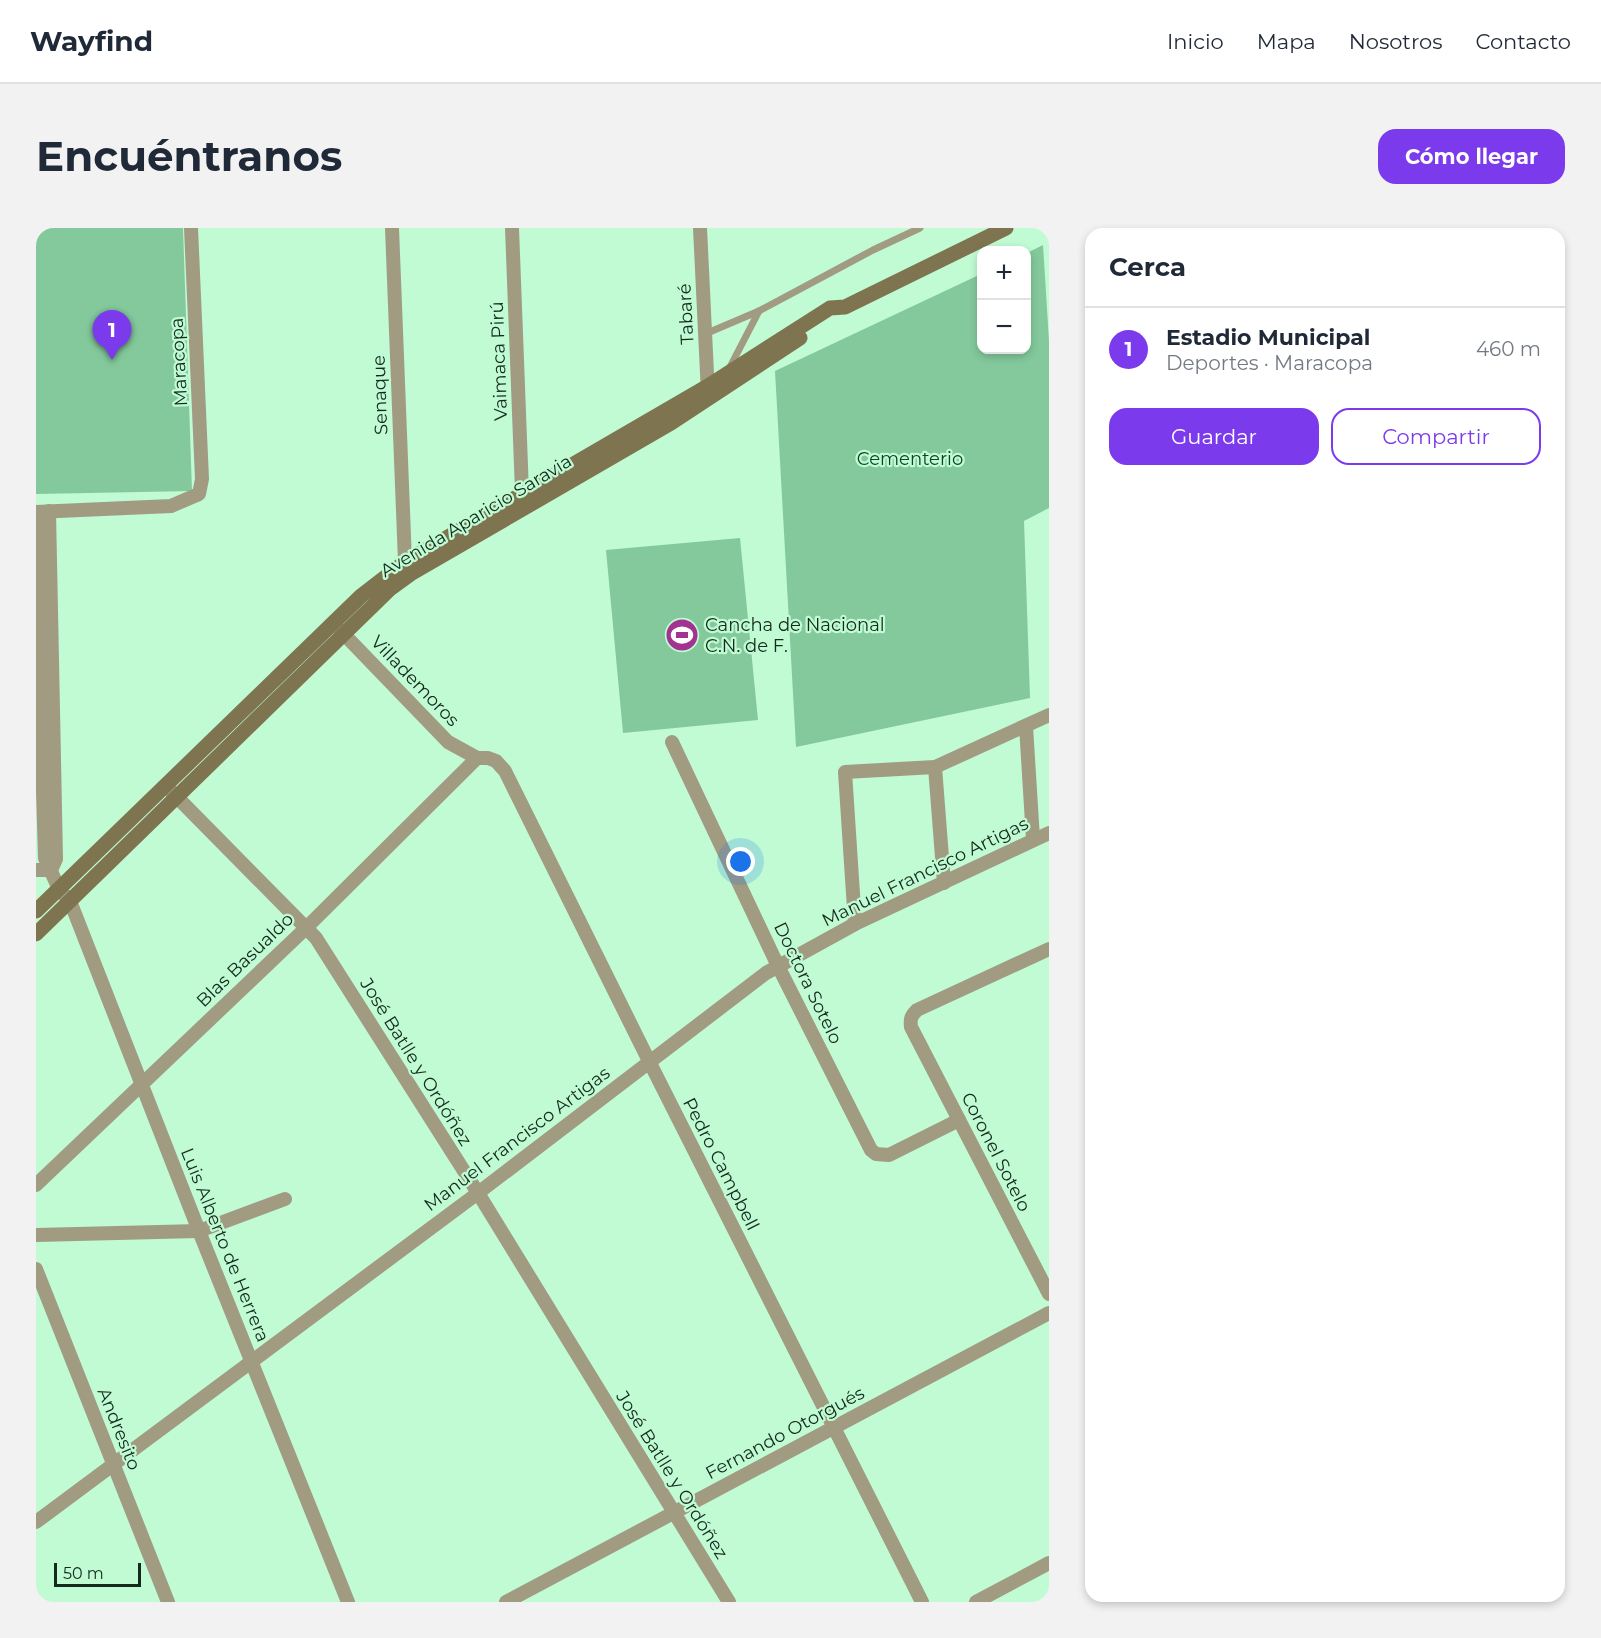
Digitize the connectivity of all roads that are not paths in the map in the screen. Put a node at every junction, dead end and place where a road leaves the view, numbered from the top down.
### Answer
1 (191, 228) edge
2 (392, 228) edge
3 (512, 228) edge
4 (700, 228) edge
5 (920, 228) edge
6 (1006, 228) edge
7 (845, 306) junction
8 (759, 311) junction
9 (705, 334) junction
10 (726, 374) junction
11 (708, 392) junction
12 (522, 492) junction
13 (41, 512) edge
14 (405, 562) junction
15 (386, 584) junction
16 (338, 628) junction
17 (43, 691) edge
18 (1049, 715) edge
19 (1026, 726) junction
20 (672, 742) dead end
21 (477, 758) junction
22 (935, 767) junction
23 (165, 786) junction
24 (177, 797) junction
25 (1049, 833) edge
26 (1033, 839) junction
27 (36, 870) edge
28 (51, 870) junction
29 (944, 883) junction
30 (59, 889) junction
31 (70, 901) junction
32 (36, 911) edge
33 (855, 924) junction
34 (306, 928) junction
35 (36, 934) edge
36 (1049, 949) edge
37 (778, 966) junction
38 (649, 1061) junction
39 (143, 1084) junction
40 (959, 1120) junction
41 (36, 1185) edge
42 (477, 1193) junction
43 (285, 1199) dead end
44 (199, 1231) junction
45 (36, 1235) edge
46 (36, 1269) edge
47 (1049, 1294) edge
48 (1049, 1313) edge
49 (252, 1361) junction
50 (833, 1427) junction
51 (114, 1465) junction
52 (675, 1513) junction
53 (36, 1522) edge
54 (1049, 1563) edge
55 (168, 1602) edge
56 (348, 1602) edge
57 (506, 1602) edge
58 (729, 1602) edge
59 (922, 1602) edge
60 (976, 1602) edge

1 - 13 street, Maracopa
2 - 14 street, Senaque
3 - 12 street, Vaimaca Pirú
4 - 9 street, Tabaré
5 - 8 lane
6 - 7 street, Avenida Aparicio Saravia
7 - 10 street, Avenida Aparicio Saravia
7 - 11 street, Avenida Aparicio Saravia
8 - 9 lane
8 - 10 lane
9 - 11 street, Tabaré
10 - 11 street, Avenida Aparicio Saravia
11 - 12 street, Avenida Aparicio Saravia
11 - 15 street, Avenida Aparicio Saravia
12 - 14 street, Avenida Aparicio Saravia
13 - 17 street
14 - 15 street, Avenida Aparicio Saravia
15 - 16 street, Avenida Aparicio Saravia
16 - 21 street, Villademoros
16 - 23 street, Avenida Aparicio Saravia
16 - 24 street, Avenida Aparicio Saravia
17 - 28 street
18 - 19 street
19 - 22 street
19 - 26 street
20 - 37 street, Doctora Sotelo
21 - 34 street, Blas Basualdo
21 - 38 street, Pedro Campbell
22 - 29 street
22 - 33 street
23 - 24 street, José Batlle y Ordóñez
23 - 30 street, Avenida Aparicio Saravia
24 - 31 street, Avenida Aparicio Saravia
24 - 34 street, José Batlle y Ordóñez
25 - 26 street, Manuel Francisco Artigas
26 - 29 street, Manuel Francisco Artigas
27 - 28 street
28 - 30 street
29 - 33 street, Manuel Francisco Artigas
30 - 31 street
30 - 32 street, Avenida Aparicio Saravia
31 - 35 street, Avenida Aparicio Saravia
31 - 39 street, Luis Alberto de Herrera
33 - 37 street, Manuel Francisco Artigas
34 - 39 street, Blas Basualdo
34 - 42 street, José Batlle y Ordóñez
36 - 40 street, Coronel Sotelo
37 - 38 street, Manuel Francisco Artigas
37 - 40 street, Doctora Sotelo
38 - 42 street, Manuel Francisco Artigas
38 - 50 street, Pedro Campbell
39 - 41 street, Blas Basualdo
39 - 44 street, Luis Alberto de Herrera
40 - 47 street, Coronel Sotelo
42 - 49 street, Manuel Francisco Artigas
42 - 52 street, José Batlle y Ordóñez
43 - 44 street
44 - 45 street
44 - 49 street, Luis Alberto de Herrera
46 - 51 street, Andresito
48 - 50 street, Fernando Otorgués
49 - 51 street, Manuel Francisco Artigas
49 - 56 street, Luis Alberto de Herrera
50 - 52 street, Fernando Otorgués
50 - 59 street, Pedro Campbell
51 - 53 street, Manuel Francisco Artigas
51 - 55 street, Andresito
52 - 57 street, Fernando Otorgués
52 - 58 street, José Batlle y Ordóñez
54 - 60 street

